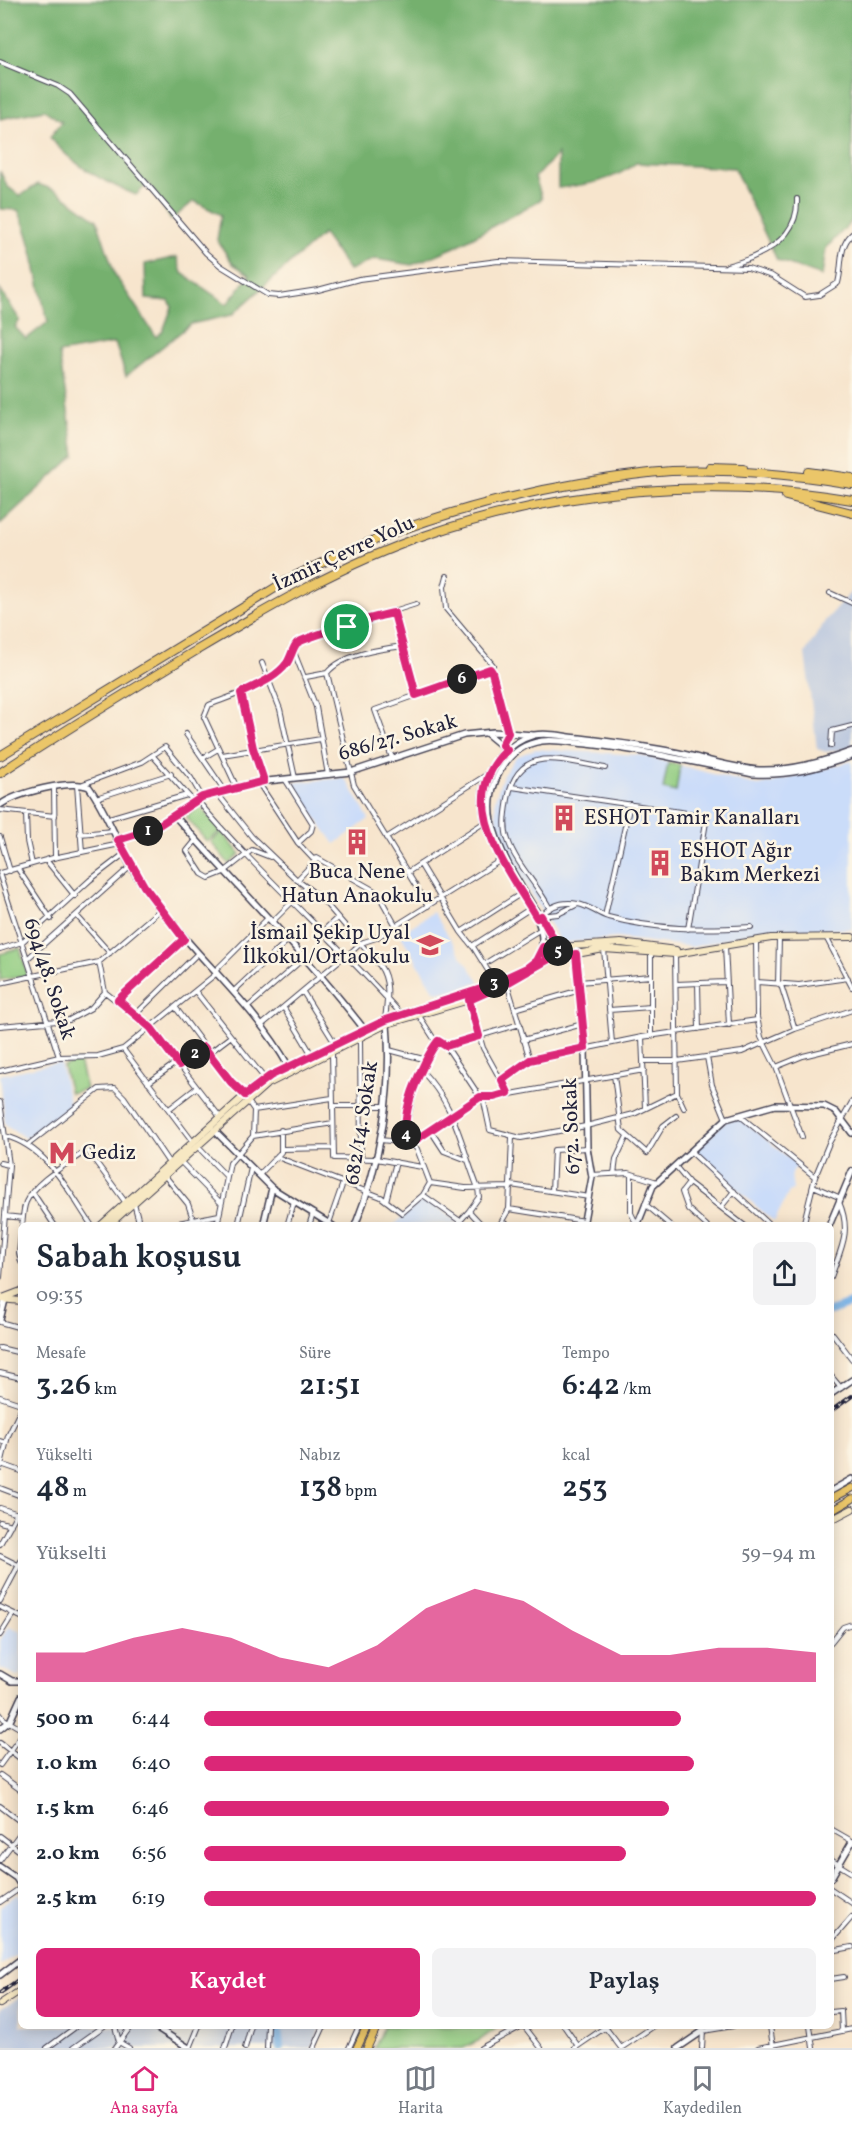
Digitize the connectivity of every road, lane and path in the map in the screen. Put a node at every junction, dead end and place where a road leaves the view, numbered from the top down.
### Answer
1 (0, 62) edge
2 (797, 199) dead end
3 (852, 234) edge
4 (722, 268) junction
5 (670, 471) junction
6 (852, 478) edge
7 (852, 484) edge
8 (761, 491) junction
9 (852, 500) edge
10 (852, 513) edge
11 (447, 576) dead end
12 (830, 594) dead end
13 (852, 603) edge
14 (416, 604) dead end
15 (394, 613) junction
16 (404, 646) junction
17 (293, 652) junction
18 (262, 663) dead end
19 (490, 669) junction
20 (327, 673) junction
21 (306, 677) junction
22 (268, 680) junction
23 (241, 693) junction
24 (416, 695) junction
25 (852, 726) edge
26 (485, 732) junction
27 (511, 733) junction
28 (186, 734) dead end
29 (534, 735) junction
30 (321, 739) junction
31 (523, 743) junction
32 (289, 744) junction
33 (502, 745) junction
34 (831, 746) dead end
35 (253, 748) junction
36 (218, 749) junction
37 (507, 750) junction
38 (852, 751) edge
39 (222, 754) junction
40 (0, 756) edge
41 (153, 756) junction
42 (512, 756) junction
43 (852, 756) edge
44 (203, 758) junction
45 (392, 760) junction
46 (605, 768) dead end
47 (351, 772) junction
48 (0, 773) edge
49 (171, 774) junction
50 (489, 774) junction
51 (328, 775) junction
52 (295, 778) junction
53 (285, 779) junction
54 (261, 781) junction
55 (77, 785) junction
56 (54, 787) junction
57 (512, 787) junction
58 (237, 788) junction
59 (225, 791) junction
60 (217, 793) junction
61 (187, 795) junction
62 (96, 798) junction
63 (198, 800) junction
64 (630, 804) junction
65 (0, 805) edge
66 (0, 810) edge
67 (26, 814) junction
68 (55, 816) junction
69 (176, 816) junction
70 (109, 819) junction
71 (485, 822) junction
72 (113, 831) junction
73 (80, 834) junction
74 (0, 837) edge
75 (386, 838) junction
76 (196, 840) junction
77 (119, 842) junction
78 (298, 843) junction
79 (82, 852) junction
80 (124, 854) junction
81 (244, 856) junction
82 (55, 857) junction
83 (273, 858) junction
84 (317, 858) junction
85 (46, 860) junction
86 (501, 860) junction
87 (32, 864) junction
88 (420, 864) junction
89 (131, 866) junction
90 (18, 869) junction
91 (10, 871) junction
92 (224, 872) junction
93 (407, 872) junction
94 (0, 875) edge
95 (297, 880) junction
96 (307, 887) junction
97 (522, 893) junction
98 (75, 896) junction
99 (441, 897) junction
100 (293, 901) junction
101 (578, 904) junction
102 (428, 906) junction
103 (549, 907) junction
104 (531, 908) junction
105 (161, 909) junction
106 (77, 916) junction
107 (605, 916) junction
108 (539, 917) junction
109 (337, 918) junction
110 (51, 919) junction
111 (270, 920) junction
112 (396, 926) junction
113 (751, 927) dead end
114 (542, 928) junction
115 (688, 929) junction
116 (323, 931) junction
117 (461, 932) junction
118 (826, 937) junction
119 (852, 937) edge
120 (779, 938) junction
121 (184, 939) junction
122 (288, 940) junction
123 (756, 941) junction
124 (22, 942) junction
125 (361, 943) junction
126 (556, 944) junction
127 (472, 945) junction
128 (725, 946) junction
129 (543, 947) junction
130 (0, 949) edge
131 (603, 949) junction
132 (651, 952) junction
133 (110, 953) junction
134 (695, 953) junction
135 (197, 954) junction
136 (347, 954) junction
137 (576, 954) junction
138 (675, 954) junction
139 (305, 957) junction
140 (552, 958) junction
141 (27, 959) junction
142 (99, 962) junction
143 (484, 963) junction
144 (216, 972) junction
145 (322, 976) junction
146 (651, 976) junction
147 (33, 978) junction
148 (848, 978) junction
149 (606, 980) junction
150 (579, 982) junction
151 (726, 982) junction
152 (757, 982) junction
153 (0, 983) edge
154 (495, 983) junction
155 (507, 983) junction
156 (698, 983) junction
157 (676, 984) junction
158 (780, 984) junction
159 (852, 987) edge
160 (580, 990) junction
161 (234, 991) junction
162 (105, 992) junction
163 (196, 992) junction
164 (303, 992) junction
165 (118, 1000) junction
166 (387, 1000) junction
167 (469, 1000) junction
168 (248, 1006) junction
169 (651, 1006) junction
170 (176, 1008) junction
171 (284, 1008) junction
172 (515, 1009) junction
173 (609, 1010) junction
174 (852, 1010) edge
175 (417, 1013) junction
176 (401, 1014) junction
177 (134, 1016) junction
178 (46, 1020) junction
179 (757, 1020) junction
180 (386, 1022) junction
181 (584, 1023) junction
182 (262, 1024) junction
183 (520, 1024) junction
184 (729, 1024) junction
185 (0, 1026) edge
186 (151, 1028) junction
187 (364, 1029) junction
188 (699, 1029) junction
189 (795, 1029) junction
190 (678, 1033) junction
191 (230, 1036) junction
192 (479, 1036) junction
193 (651, 1036) junction
194 (642, 1037) junction
195 (360, 1038) junction
196 (523, 1040) junction
197 (438, 1041) junction
198 (612, 1043) junction
199 (763, 1044) junction
200 (852, 1044) edge
201 (336, 1045) junction
202 (446, 1046) junction
203 (204, 1047) junction
204 (585, 1048) junction
205 (123, 1049) junction
206 (389, 1050) junction
207 (209, 1053) junction
208 (332, 1053) junction
209 (312, 1056) junction
210 (59, 1057) junction
211 (707, 1057) junction
212 (427, 1060) junction
213 (530, 1060) junction
214 (643, 1061) junction
215 (677, 1061) junction
216 (178, 1063) junction
217 (289, 1067) junction
218 (776, 1067) junction
219 (644, 1070) junction
220 (0, 1071) edge
221 (422, 1071) junction
222 (614, 1075) junction
223 (265, 1080) junction
224 (502, 1080) junction
225 (586, 1080) junction
226 (148, 1083) junction
227 (196, 1088) junction
228 (508, 1093) junction
229 (677, 1093) junction
230 (482, 1097) junction
231 (246, 1098) junction
232 (333, 1098) junction
233 (0, 1102) edge
234 (852, 1102) edge
235 (333, 1106) junction
236 (360, 1106) junction
237 (383, 1106) junction
238 (790, 1106) junction
239 (169, 1108) junction
240 (645, 1108) junction
241 (684, 1108) dead end
242 (254, 1110) junction
243 (453, 1115) junction
244 (739, 1115) junction
245 (676, 1116) dead end
246 (220, 1117) junction
247 (618, 1119) junction
248 (726, 1119) junction
249 (843, 1121) junction
250 (333, 1123) junction
251 (586, 1126) junction
252 (214, 1130) junction
253 (281, 1130) junction
254 (431, 1131) junction
255 (852, 1133) edge
256 (5, 1136) junction
257 (253, 1136) junction
258 (627, 1136) junction
259 (512, 1137) junction
260 (802, 1137) dead end
261 (378, 1140) junction
262 (411, 1143) junction
263 (28, 1144) junction
264 (195, 1144) junction
265 (333, 1148) junction
266 (587, 1148) junction
267 (282, 1149) junction
268 (689, 1150) junction
269 (237, 1153) junction
270 (277, 1157) junction
271 (361, 1158) junction
272 (376, 1159) junction
273 (467, 1160) junction
274 (180, 1161) junction
275 (396, 1162) junction
276 (0, 1163) edge
277 (169, 1164) junction
278 (9, 1165) junction
279 (674, 1165) junction
280 (422, 1167) junction
281 (250, 1168) junction
282 (852, 1171) edge
283 (56, 1173) junction
284 (631, 1173) junction
285 (614, 1174) junction
286 (165, 1175) junction
287 (591, 1175) junction
288 (258, 1176) junction
289 (227, 1177) junction
290 (815, 1177) junction
291 (657, 1182) junction
292 (343, 1183) junction
293 (430, 1183) junction
294 (689, 1183) junction
295 (511, 1186) junction
296 (813, 1186) junction
297 (272, 1188) junction
298 (478, 1188) junction
299 (552, 1191) junction
300 (734, 1191) junction
301 (368, 1192) junction
302 (33, 1193) junction
303 (423, 1195) junction
304 (588, 1197) junction
305 (840, 1200) junction
306 (386, 1201) junction
307 (134, 1202) junction
308 (221, 1202) junction
309 (294, 1202) junction
310 (126, 1203) junction
311 (645, 1204) junction
312 (722, 1206) junction
313 (509, 1209) junction
314 (469, 1211) junction
315 (313, 1213) junction
316 (219, 1215) junction
317 (3, 1218) edge
318 (23, 1218) junction
319 (193, 1219) junction
320 (22, 1222) edge
321 (52, 1222) edge
322 (89, 1222) edge
323 (105, 1222) edge
324 (118, 1222) edge
325 (139, 1222) edge
326 (181, 1222) edge
327 (218, 1222) edge
328 (239, 1222) edge
329 (264, 1222) edge
330 (288, 1222) edge
331 (310, 1222) edge
332 (328, 1222) edge
333 (332, 1222) edge
334 (357, 1222) edge
335 (479, 1222) edge
336 (501, 1222) edge
337 (574, 1222) edge
338 (584, 1222) edge
339 (636, 1222) edge
340 (638, 1222) edge
341 (662, 1222) edge
342 (703, 1222) edge
343 (740, 1222) edge
344 (767, 1222) edge
345 (804, 1222) edge
346 (831, 1222) edge
347 (847, 1231) junction
348 (852, 1236) edge
349 (834, 1268) edge
350 (0, 1276) edge
351 (18, 1294) edge
352 (2, 1299) edge
353 (18, 1301) edge
354 (0, 1321) edge
355 (18, 1327) edge
356 (834, 1335) edge
357 (0, 1348) edge
358 (18, 1352) edge
359 (852, 1359) edge
360 (0, 1372) edge
361 (18, 1377) edge
362 (834, 1380) edge
363 (852, 1380) edge
364 (841, 1388) junction
365 (834, 1392) edge
366 (0, 1397) edge
367 (18, 1403) edge
368 (18, 1415) edge
369 (0, 1442) edge
370 (6, 1443) junction
371 (0, 1466) edge
372 (18, 1469) edge
373 (852, 1479) edge
374 (0, 1488) edge
375 (852, 1488) edge
376 (834, 1489) edge
377 (18, 1495) edge
378 (834, 1497) edge
379 (852, 1499) edge
380 (0, 1508) edge
381 (852, 1509) edge
382 (18, 1514) edge
383 (834, 1514) edge
384 (18, 1515) edge
385 (834, 1515) edge
386 (0, 1522) edge
387 (10, 1525) junction
388 (0, 1544) edge
389 (0, 1556) edge
390 (18, 1563) edge
391 (18, 1568) edge
392 (0, 1601) edge
393 (0, 1607) edge
394 (12, 1614) junction
395 (18, 1616) edge
396 (852, 1624) edge
397 (0, 1635) edge
398 (834, 1638) edge
399 (0, 1674) edge
400 (18, 1680) edge
401 (18, 1704) edge
402 (0, 1714) edge
403 (10, 1721) junction
404 (18, 1727) edge
405 (0, 1729) edge
406 (18, 1740) edge
407 (0, 1743) edge
408 (10, 1751) junction
409 (18, 1757) edge
410 (0, 1765) edge
411 (0, 1775) edge
412 (18, 1788) edge
413 (0, 1806) edge
414 (18, 1820) edge
415 (834, 1831) edge
416 (0, 1836) edge
417 (18, 1836) edge
418 (852, 1841) edge
419 (12, 1845) junction
420 (18, 1850) edge
421 (0, 1860) edge
422 (834, 1862) edge
423 (839, 1865) junction
424 (1, 1870) edge
425 (834, 1873) edge
426 (852, 1873) edge
427 (18, 1882) edge
428 (18, 1888) edge
429 (834, 1891) edge
430 (0, 1902) edge
431 (852, 1902) edge
432 (852, 1917) edge
433 (834, 1938) edge
434 (852, 1947) edge
435 (834, 1950) edge
436 (18, 1961) edge
437 (0, 1975) edge
438 (844, 1977) dead end
439 (834, 1979) edge
440 (18, 1992) edge
441 (0, 2004) edge
442 (834, 2012) edge
443 (73, 2029) edge
444 (100, 2029) edge
445 (116, 2029) edge
446 (129, 2029) edge
447 (163, 2029) edge
448 (198, 2029) edge
449 (231, 2029) edge
450 (250, 2029) edge
451 (268, 2029) edge
452 (323, 2029) edge
453 (358, 2029) edge
454 (366, 2029) edge
455 (376, 2029) edge
456 (517, 2029) edge
457 (525, 2029) edge
458 (566, 2029) edge
459 (603, 2029) edge
460 (607, 2029) edge
461 (650, 2029) edge
462 (703, 2029) edge
463 (770, 2029) edge
464 (810, 2029) edge
465 (852, 2029) edge
466 (842, 2031) junction
467 (812, 2039) junction
468 (119, 2042) junction
469 (577, 2047) edge
470 (773, 2047) edge
471 (47, 2048) edge
472 (73, 2048) edge
473 (115, 2048) edge
474 (129, 2048) edge
475 (189, 2048) edge
476 (225, 2048) edge
477 (245, 2048) edge
478 (267, 2048) edge
479 (314, 2048) edge
480 (349, 2048) edge
481 (357, 2048) edge
482 (367, 2048) edge
483 (481, 2048) edge
484 (541, 2048) edge
485 (621, 2048) edge
486 (678, 2048) edge
487 (702, 2048) edge
488 (758, 2048) edge
489 (813, 2048) edge

1 - 4 street
2 - 4 street
3 - 4 street
5 - 6 highway
5 - 7 highway, İzmir Çevre Yolu
5 - 40 highway, İzmir Çevre Yolu
8 - 9 highway, İzmir Çevre Yolu
8 - 10 highway
8 - 48 highway, İzmir Çevre Yolu
11 - 19 street
12 - 13 street
14 - 15 street
15 - 16 street
15 - 17 street
16 - 20 street
16 - 24 street
17 - 21 street
17 - 22 street
18 - 22 street
19 - 24 street
19 - 27 street
20 - 21 street
20 - 47 street
21 - 30 street
22 - 23 street
22 - 32 street
23 - 35 street
23 - 36 street
24 - 45 street
25 - 34 street
26 - 27 street, 686/27. Sokak
26 - 33 street
26 - 45 street, 686/27. Sokak
27 - 29 street, 686/27. Sokak
27 - 31 street
27 - 33 street
28 - 44 street
29 - 31 street
29 - 38 street, 686/27. Sokak
30 - 32 street
30 - 51 street
31 - 37 street
31 - 42 street
31 - 43 street
32 - 35 street
32 - 52 street
33 - 37 street
35 - 39 street
35 - 54 street
36 - 39 street
36 - 44 street
37 - 42 street
37 - 50 street
39 - 58 street
41 - 49 street
41 - 55 street
41 - 63 street
42 - 108 street
44 - 59 street
45 - 47 street, 686/27. Sokak
46 - 57 street
47 - 51 street, 686/27. Sokak
47 - 75 street
49 - 61 street
49 - 62 street
50 - 71 street
50 - 75 street
51 - 52 street, 686/27. Sokak
52 - 53 street, 686/27. Sokak
53 - 54 street, 686/27. Sokak
53 - 78 street
54 - 58 street, 686/27. Sokak
54 - 78 street
55 - 56 street
55 - 62 street
55 - 73 street
56 - 65 street
56 - 68 street
57 - 64 street
57 - 103 street
58 - 59 street, 686/27. Sokak
59 - 60 street, 686/27. Sokak
60 - 63 street, 686/27. Sokak
60 - 83 street
61 - 63 street
61 - 70 street
62 - 70 street
63 - 69 street, 686/27. Sokak
63 - 81 street
64 - 107 street
64 - 115 street
66 - 67 street
67 - 68 street
67 - 87 street
68 - 82 street
69 - 76 street
69 - 77 street, 686/27. Sokak
70 - 72 street
71 - 86 street
71 - 88 street
72 - 73 street
72 - 77 street
73 - 79 street
74 - 91 street
75 - 93 street
76 - 92 street
76 - 92 street
77 - 79 street
77 - 80 street
78 - 84 street
79 - 82 street
80 - 89 street
80 - 98 street
81 - 83 street
81 - 92 street
81 - 100 street
82 - 85 street
83 - 95 street
84 - 95 street
84 - 112 street
85 - 87 street
85 - 98 street
86 - 97 street
86 - 99 street
87 - 90 street
88 - 93 street
88 - 99 street
89 - 105 street
89 - 106 street
90 - 91 street
90 - 110 street
91 - 94 street
92 - 111 street
93 - 102 street
94 - 124 street, 694/48. Sokak
95 - 96 street
96 - 100 street
96 - 109 street
97 - 104 street
97 - 117 street
98 - 110 street
99 - 102 street
99 - 117 street
100 - 111 street
100 - 116 street
101 - 103 street
101 - 107 street
101 - 108 street
102 - 112 street
103 - 108 street
104 - 108 street
104 - 127 street
105 - 121 street
105 - 133 street
106 - 133 street
106 - 141 street
107 - 115 street
108 - 114 street
108 - 126 street
109 - 116 street
109 - 125 street
110 - 124 street
111 - 122 street
111 - 144 street
112 - 125 street
113 - 115 street
114 - 129 street
114 - 143 street
116 - 136 street
117 - 127 street
118 - 119 main road
118 - 120 main road
118 - 148 street
120 - 123 main road
120 - 158 street
121 - 135 street
121 - 165 street
122 - 139 street
122 - 161 street
123 - 128 main road
123 - 152 street
124 - 130 street
124 - 141 street, 694/48. Sokak
125 - 136 street
125 - 166 street
126 - 129 main road
126 - 134 main road
126 - 140 main road
127 - 143 street
128 - 134 main road
128 - 151 street
129 - 140 main road
129 - 154 main road
131 - 132 main road
131 - 137 main road
131 - 149 street
132 - 138 main road
132 - 146 street
133 - 142 street
134 - 138 main road
135 - 144 street
135 - 177 street
136 - 145 street
136 - 166 street
137 - 140 main road
137 - 150 street, 672. Sokak
138 - 157 street
139 - 145 street
139 - 168 street
140 - 155 main road
141 - 147 street, 694/48. Sokak
142 - 147 street
142 - 162 street
143 - 154 street
144 - 161 street
144 - 163 street
145 - 164 street
145 - 187 street
146 - 149 street
146 - 169 street
147 - 153 street
147 - 178 street, 694/48. Sokak
148 - 158 street
148 - 159 street
149 - 150 street
149 - 173 street
150 - 160 street, 672. Sokak
151 - 156 street
151 - 184 street
152 - 158 street
152 - 179 street
154 - 176 main road
155 - 167 main road
155 - 172 street
156 - 157 street
156 - 188 street
157 - 190 street
158 - 189 street
160 - 172 street
160 - 181 street, 672. Sokak
161 - 168 street
162 - 165 street
162 - 178 street
163 - 170 street
163 - 191 street
164 - 171 street
164 - 201 street
165 - 177 street
166 - 176 street
166 - 180 street
167 - 175 main road
167 - 192 street
168 - 182 street
169 - 173 street
169 - 193 street
170 - 186 street
170 - 203 street
171 - 182 street
171 - 209 street
172 - 183 street
173 - 198 street
174 - 189 street
175 - 180 main road
175 - 197 street
176 - 180 main road
177 - 186 street
178 - 185 street
178 - 210 street, 694/48. Sokak
179 - 184 street
179 - 199 street
180 - 187 main road
180 - 195 main road
180 - 206 street, 682/14. Sokak
181 - 196 street
181 - 204 street, 672. Sokak
182 - 217 street
183 - 192 street
183 - 196 street
184 - 188 street
186 - 205 street
186 - 216 street
187 - 201 main road
188 - 190 street
189 - 199 street
190 - 193 street
190 - 215 street
191 - 207 street
191 - 223 street
192 - 202 street
192 - 224 street
193 - 194 street
194 - 198 street
194 - 214 street
195 - 208 main road
195 - 236 street
196 - 213 street
197 - 202 street
197 - 212 street
198 - 204 street
199 - 211 street
199 - 218 street
200 - 218 street
201 - 209 main road
202 - 230 street
203 - 207 street
203 - 216 street
204 - 213 street
204 - 225 street, 672. Sokak
205 - 210 street
205 - 226 street
206 - 212 street
206 - 237 street, 682/14. Sokak
207 - 231 street
208 - 231 main road
208 - 232 street
209 - 217 main road
210 - 220 street
211 - 215 street
211 - 248 street
212 - 221 street
213 - 224 street
214 - 215 street
214 - 219 street
215 - 229 street
216 - 226 street
216 - 227 street
217 - 223 main road
218 - 238 street
219 - 222 street
219 - 240 street
221 - 243 street
221 - 262 street
222 - 225 street
222 - 247 street
223 - 231 main road
224 - 228 street
225 - 228 street
225 - 251 street, 672. Sokak
226 - 239 street
227 - 239 street
227 - 246 street
228 - 230 street
229 - 240 street
229 - 241 street
230 - 243 street
230 - 259 street
231 - 242 street
231 - 246 main road
231 - 252 main road
232 - 235 street
232 - 242 street
233 - 256 street
234 - 249 street
235 - 236 street
235 - 250 street
236 - 237 street
236 - 271 street
237 - 261 street, 682/14. Sokak
238 - 244 street
238 - 249 street
238 - 260 street
239 - 264 street
240 - 247 street
242 - 257 street
243 - 254 street
243 - 273 street
244 - 248 street
244 - 290 street
245 - 258 street
246 - 264 main road
247 - 251 street
247 - 258 street
248 - 268 street
249 - 255 street
249 - 290 street
250 - 253 street
250 - 265 street
251 - 259 street
251 - 266 street, 672. Sokak
252 - 264 main road
252 - 269 street
253 - 257 street
253 - 267 street
254 - 262 street
254 - 273 street
256 - 263 street
256 - 278 street
257 - 269 street
258 - 285 street
259 - 295 street
261 - 262 street
261 - 272 street, 682/14. Sokak
262 - 280 street
263 - 277 street
263 - 283 street
264 - 274 main road
264 - 277 main road
264 - 289 street
265 - 267 street
265 - 271 street
266 - 287 street, 672. Sokak
266 - 299 street
267 - 270 street
268 - 279 street
268 - 300 street
269 - 281 street
269 - 289 street
270 - 288 street
270 - 292 street
271 - 272 street
272 - 275 street
272 - 301 street, 682/14. Sokak
273 - 298 street
274 - 286 main road
274 - 308 street
275 - 280 street
275 - 306 street
276 - 278 street
277 - 310 main road
278 - 317 street
279 - 291 street
279 - 294 street
280 - 293 street
281 - 288 street
281 - 328 street
282 - 305 street
283 - 302 street
283 - 310 street
283 - 322 street
284 - 285 street
284 - 291 street
284 - 339 street
285 - 287 street
286 - 307 main road
286 - 319 street
287 - 304 street, 672. Sokak
288 - 297 street
289 - 308 street
290 - 296 street
291 - 311 street
292 - 301 street
292 - 333 street
293 - 298 street
293 - 303 street
294 - 312 street
294 - 342 street
295 - 298 street
295 - 299 street
295 - 313 street
296 - 305 street
296 - 345 street
297 - 309 street
297 - 329 street
298 - 314 street
299 - 304 street
300 - 312 street
300 - 344 street
301 - 306 street
301 - 334 street, 682/14. Sokak
302 - 318 street
302 - 321 street
303 - 306 street
303 - 314 street
304 - 338 street, 672. Sokak
305 - 346 street
305 - 347 street
307 - 324 main road
307 - 325 street
308 - 316 street
309 - 315 street
309 - 330 street
310 - 323 main road
311 - 340 street
311 - 341 street
312 - 343 street
313 - 336 street
313 - 337 street
314 - 335 street
315 - 331 street
315 - 332 street
316 - 319 street
316 - 327 street
317 - 318 street
317 - 350 street
318 - 320 street
319 - 326 street
347 - 348 street
347 - 349 street
351 - 352 main road
352 - 353 main road
352 - 354 street
354 - 355 street
356 - 359 street
357 - 358 street
360 - 361 street
362 - 364 street
363 - 364 street
364 - 365 street
366 - 367 street
368 - 370 street
369 - 370 street
370 - 371 street
371 - 372 street
373 - 376 street
374 - 377 street
375 - 378 highway
379 - 383 highway
380 - 382 street
381 - 385 main road
384 - 387 street
386 - 387 street
387 - 388 street
389 - 390 street
391 - 392 street
393 - 394 street
394 - 395 street
394 - 397 street
396 - 398 street
399 - 400 street
401 - 403 street
402 - 403 street
403 - 404 street
403 - 405 street
406 - 408 street
407 - 408 street
408 - 409 street
408 - 410 street
411 - 412 street
413 - 414 street
415 - 418 street
416 - 419 street
417 - 419 street
418 - 423 street
419 - 420 street
419 - 421 street
422 - 423 street
423 - 425 street
423 - 426 street
424 - 427 street
428 - 430 street
429 - 431 street
432 - 433 street
434 - 435 street
436 - 437 street
438 - 439 street
440 - 441 main road
442 - 466 street
443 - 471 street
444 - 472 street
445 - 468 street
446 - 468 street
447 - 475 street
448 - 475 street
449 - 476 street
450 - 477 street
451 - 478 street
452 - 479 street
453 - 480 street
454 - 481 highway
455 - 482 highway
456 - 483 street
457 - 484 street
458 - 469 street
459 - 469 street
460 - 485 street
461 - 485 street
462 - 486 street
462 - 487 street
463 - 470 street
464 - 467 street
465 - 466 street
466 - 467 street
467 - 470 street
467 - 489 street
468 - 473 street
468 - 474 street
470 - 488 street

